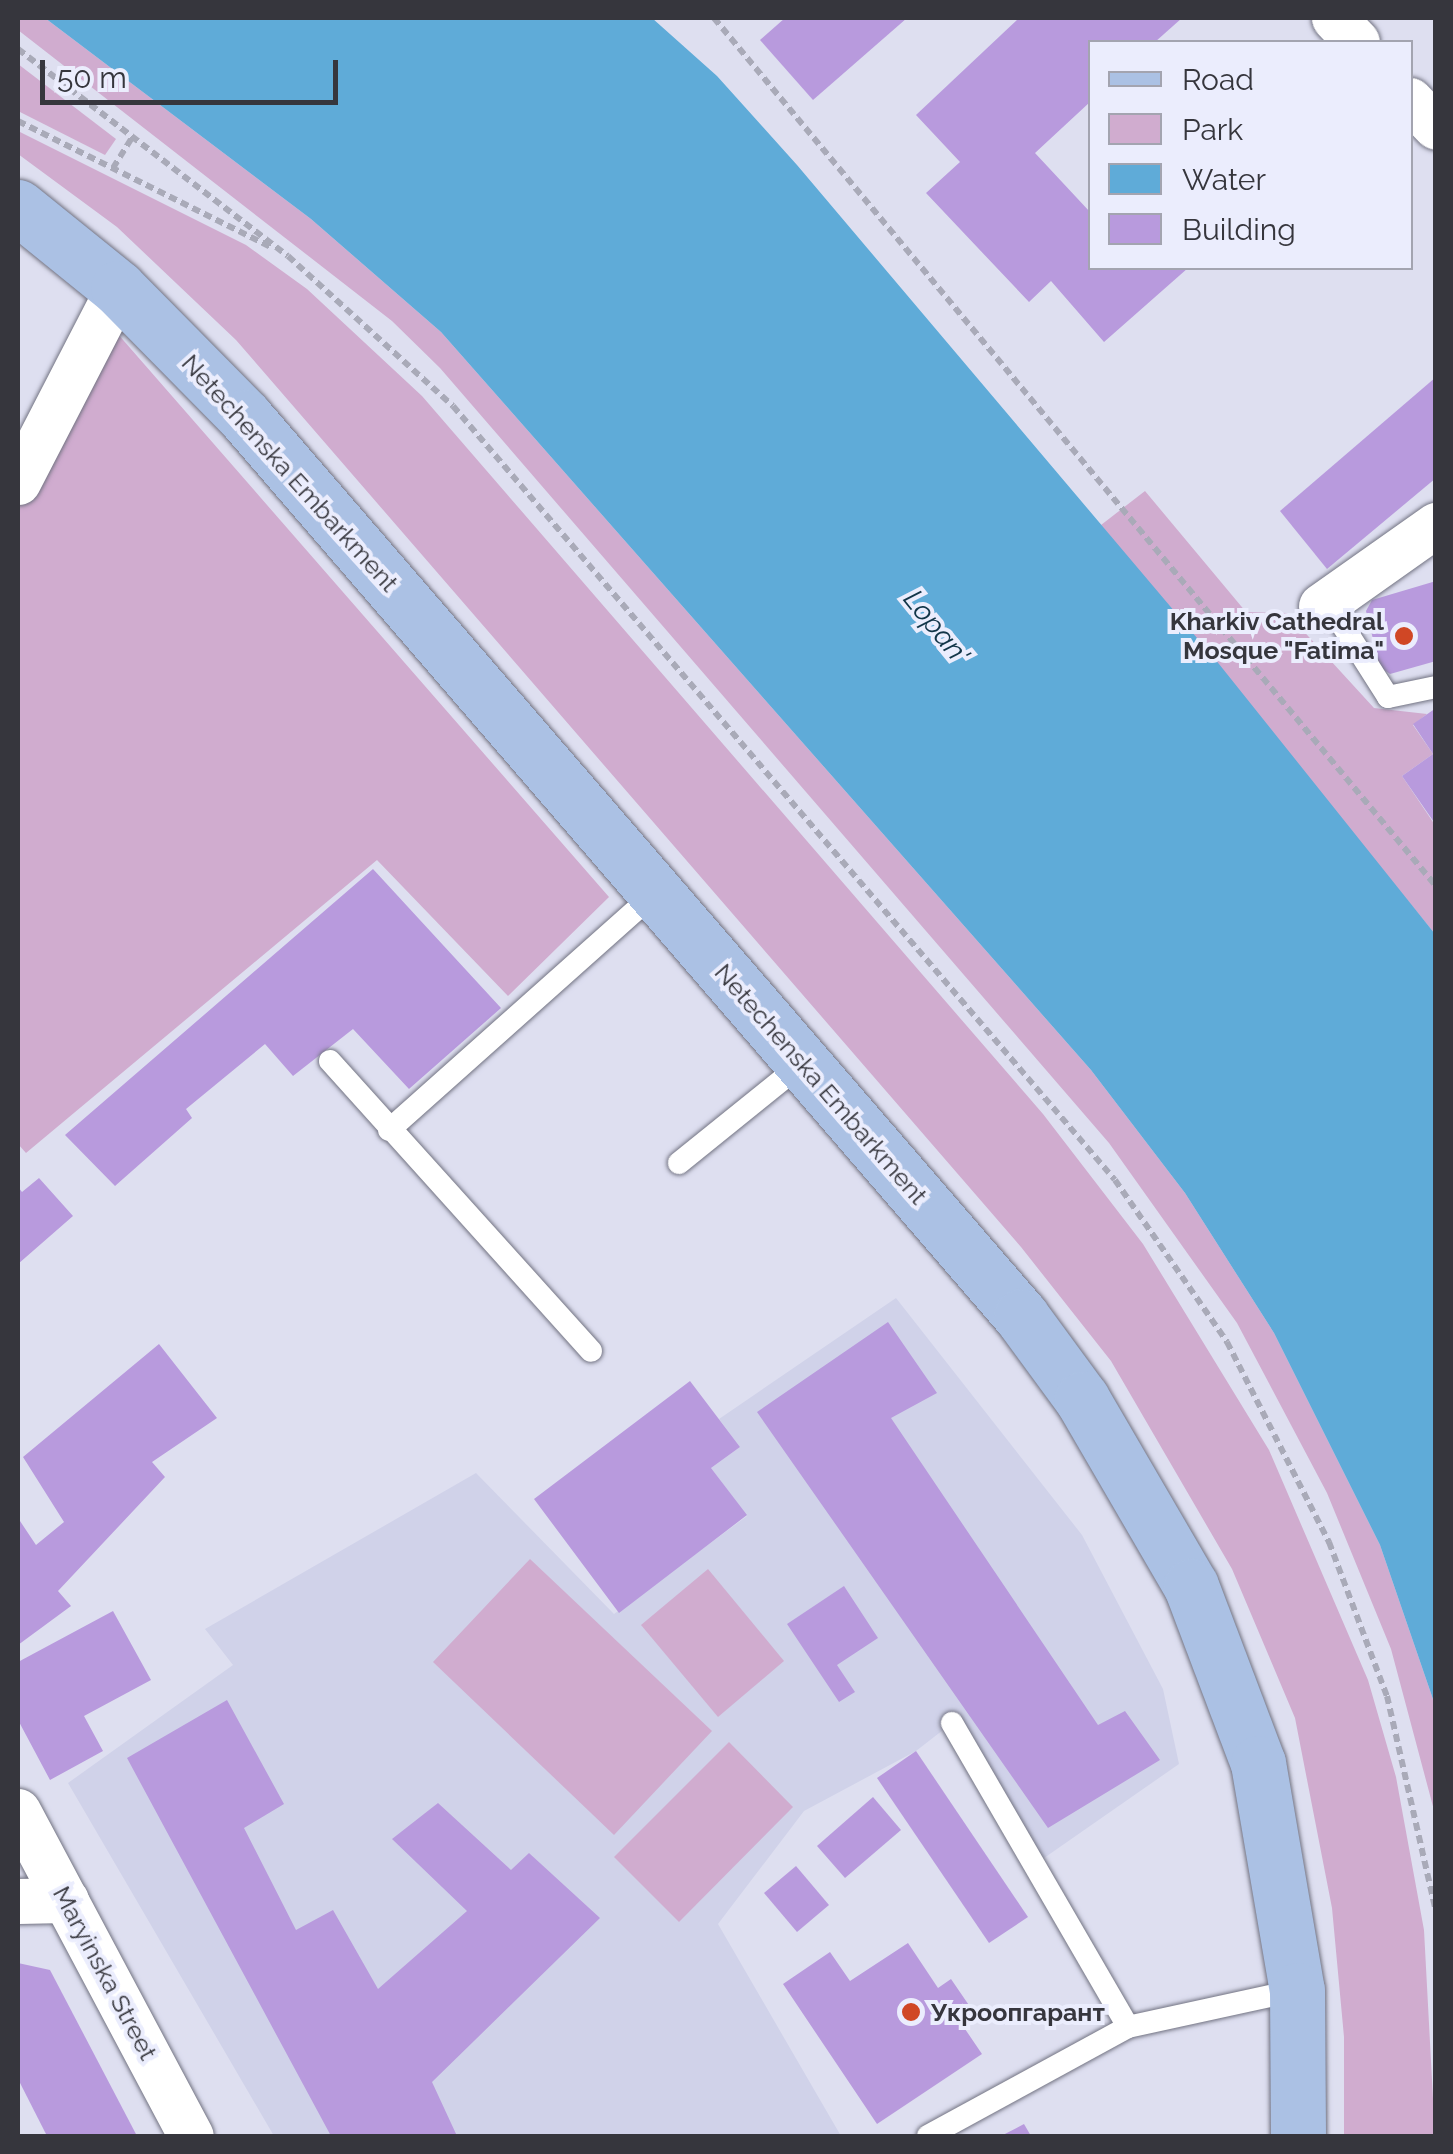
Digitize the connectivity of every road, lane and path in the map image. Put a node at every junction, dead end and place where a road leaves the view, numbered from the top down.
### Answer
1 (714, 18) edge
2 (1334, 18) edge
3 (1355, 40) edge
4 (18, 49) edge
5 (1413, 103) edge
6 (18, 120) edge
7 (1436, 127) edge
8 (132, 137) junction
9 (112, 168) junction
10 (18, 207) edge
11 (288, 256) junction
12 (118, 288) junction
13 (18, 482) edge
14 (1436, 525) edge
15 (1320, 606) joint
16 (1436, 687) edge
17 (1436, 886) edge
18 (656, 892) junction
19 (330, 1061) dead end
20 (803, 1063) junction
21 (389, 1130) junction
22 (679, 1163) dead end
23 (591, 1352) dead end
24 (952, 1723) dead end
25 (18, 1811) edge
26 (66, 1900) junction
27 (18, 1901) edge
28 (1436, 1912) edge
29 (1297, 1990) junction
30 (1128, 2027) junction
31 (191, 2136) edge
32 (928, 2136) edge
33 (1298, 2136) edge

1 - 17 path
2 - 3 street
4 - 8 path
5 - 7 street
6 - 9 path
8 - 9 path
8 - 11 path
9 - 11 path
10 - 12 main road, Netechenska Embarkment
11 - 28 path
12 - 13 street
12 - 18 main road, Netechenska Embarkment
14 - 15 street
15 - 16 lane
18 - 20 main road, Netechenska Embarkment
18 - 21 lane
19 - 21 lane
20 - 22 lane
20 - 29 main road, Netechenska Embarkment
21 - 23 lane
24 - 30 lane
25 - 26 street, Maryinska Street
26 - 27 street
26 - 31 street, Maryinska Street
29 - 30 lane
29 - 33 main road, Netechenska Embarkment
30 - 32 lane

